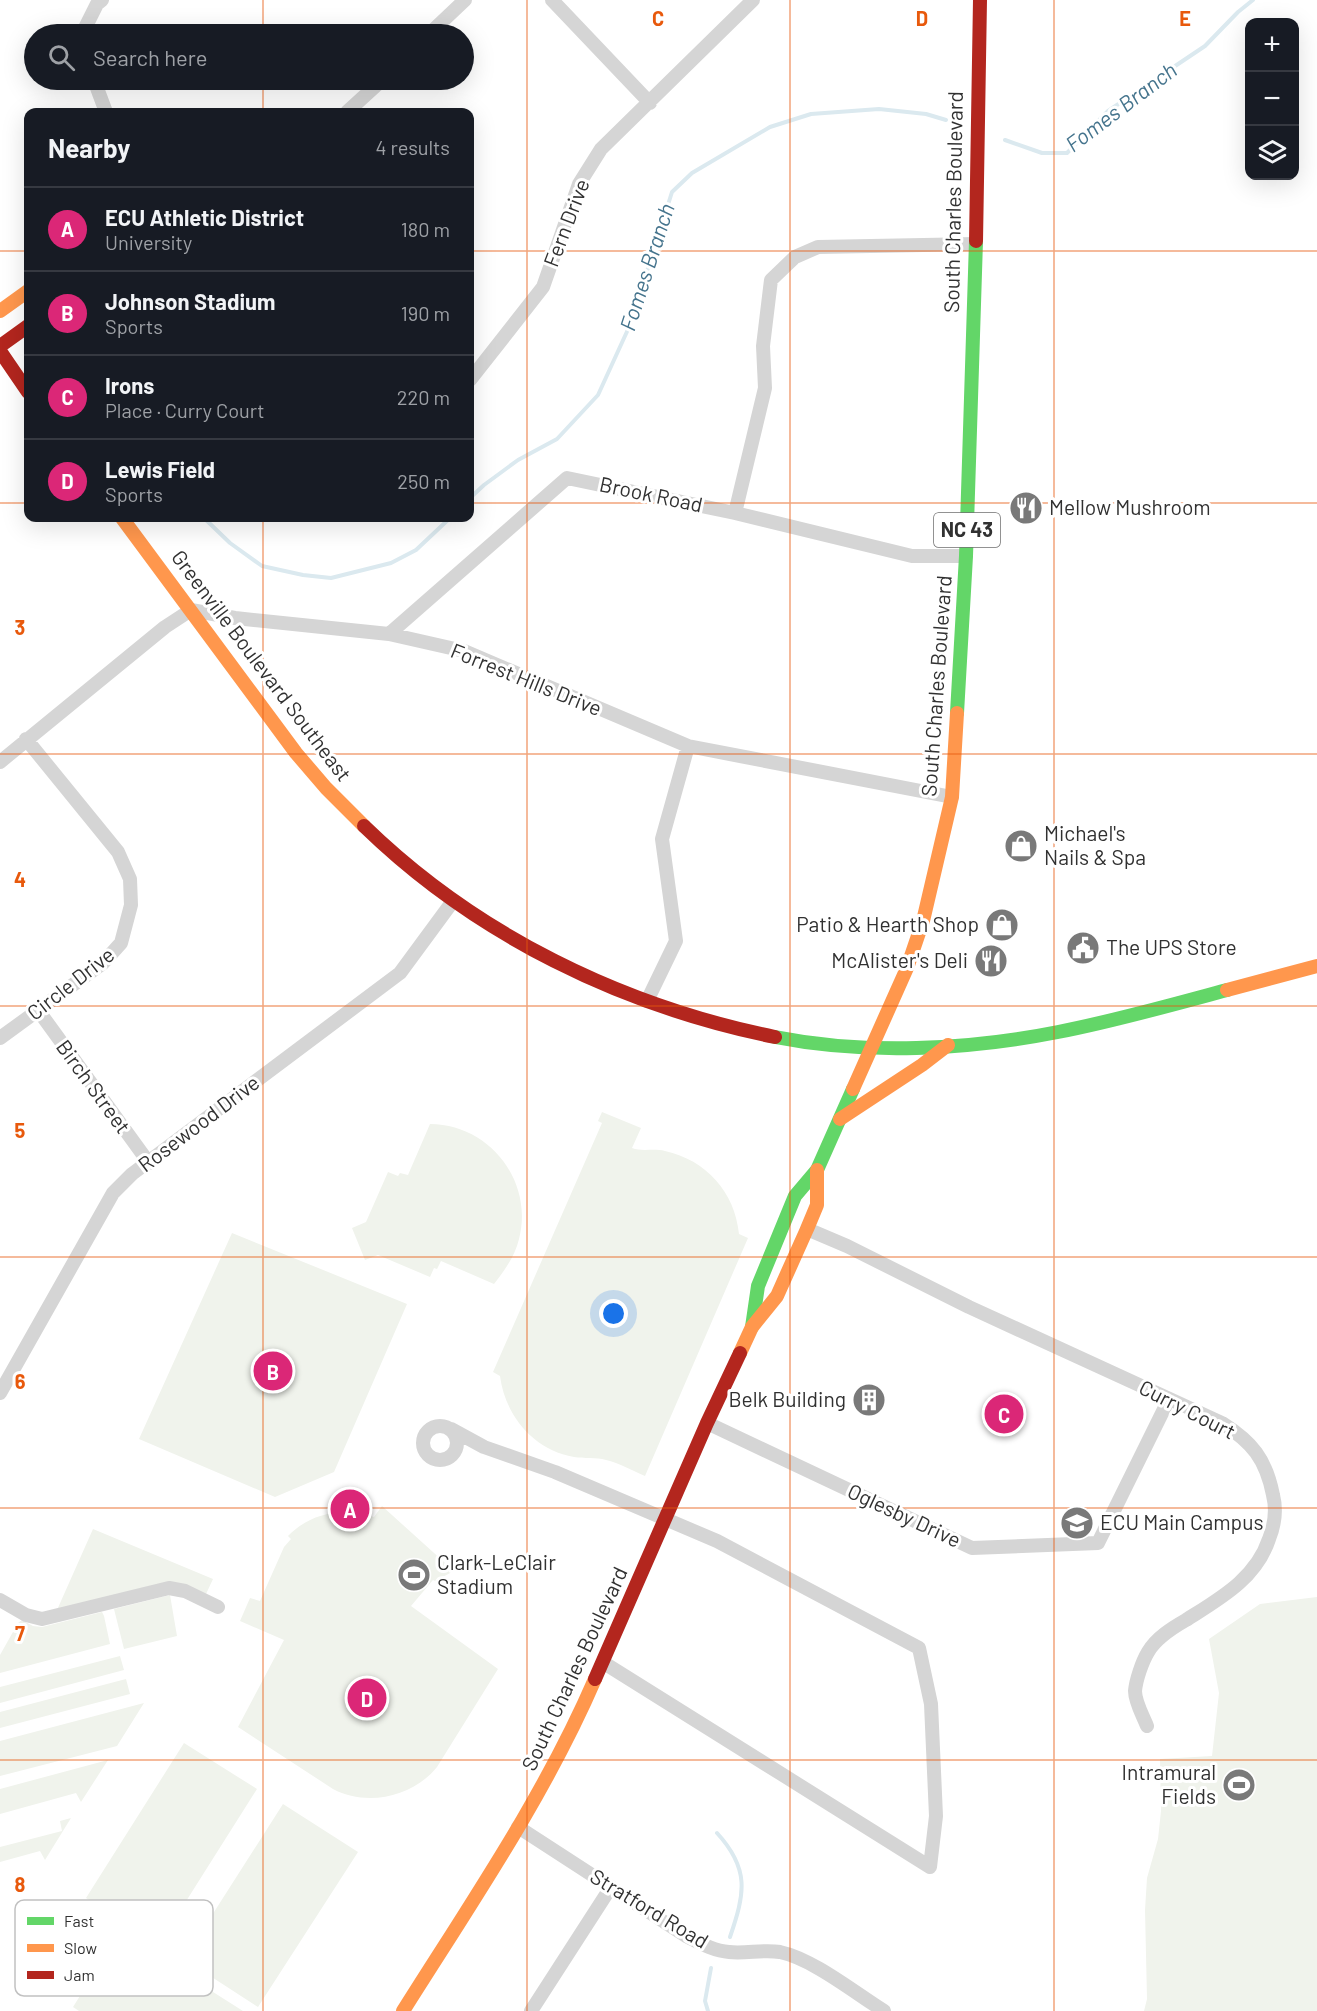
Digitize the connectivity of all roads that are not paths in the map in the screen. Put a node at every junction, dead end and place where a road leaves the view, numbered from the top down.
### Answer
1 (102, 0) edge
2 (465, 0) edge
3 (552, 0) edge
4 (753, 0) edge
5 (980, 0) edge
6 (87, 24) edge
7 (440, 24) edge
8 (98, 90) edge
9 (371, 90) edge
10 (650, 103) junction
11 (104, 108) edge
12 (351, 108) edge
13 (976, 244) junction
14 (24, 294) edge
15 (0, 311) edge
16 (24, 329) edge
17 (0, 346) edge
18 (0, 351) edge
19 (474, 375) edge
20 (24, 386) edge
21 (735, 513) junction
22 (125, 522) edge
23 (966, 556) junction
24 (191, 610) junction
25 (389, 634) junction
26 (26, 739) junction
27 (688, 746) junction
28 (0, 762) edge
29 (952, 797) junction
30 (453, 901) junction
31 (1317, 966) edge
32 (647, 1001) junction
33 (38, 1010) junction
34 (0, 1038) edge
35 (948, 1044) junction
36 (872, 1047) junction
37 (840, 1119) junction
38 (149, 1163) junction
39 (817, 1170) junction
40 (807, 1229) junction
41 (752, 1328) junction
42 (0, 1393) edge
43 (1169, 1399) junction
44 (707, 1424) junction
45 (451, 1429) junction
46 (484, 1447) junction
47 (453, 1453) junction
48 (666, 1520) junction
49 (0, 1600) edge
50 (218, 1607) dead end
51 (604, 1663) junction
52 (1147, 1726) dead end
53 (518, 1827) junction
54 (611, 1887) junction
55 (404, 2011) edge
56 (531, 2011) edge
57 (884, 2011) edge

1 - 6 street
2 - 7 street
3 - 10 street
4 - 10 street, Fern Drive
5 - 13 main road, South Charles Boulevard / NC 43
8 - 11 street
9 - 12 street
10 - 19 street, Fern Drive
13 - 21 street
13 - 23 main road, South Charles Boulevard / NC 43
14 - 15 main road
16 - 17 main road
18 - 20 main road
21 - 23 street, Brook Road
21 - 25 street, Brook Road
22 - 24 main road, Greenville Boulevard Southeast
23 - 29 main road, South Charles Boulevard / NC 43
24 - 25 street, Forrest Hills Drive
24 - 26 street
24 - 30 main road, Greenville Boulevard Southeast
25 - 27 street, Forrest Hills Drive
26 - 28 street
26 - 33 street, Circle Drive
27 - 29 street, Forrest Hills Drive
27 - 32 street
29 - 36 main road, South Charles Boulevard / NC 43
30 - 32 main road, Greenville Boulevard Southeast
30 - 38 street, Rosewood Drive
31 - 35 main road, Greenville Boulevard Southeast
32 - 36 main road, Greenville Boulevard Southeast
33 - 34 street, Circle Drive
33 - 38 street, Birch Street
35 - 36 main road, Greenville Boulevard Southeast
35 - 37 main road
36 - 37 main road, South Charles Boulevard
37 - 39 main road, South Charles Boulevard
38 - 42 street, Rosewood Drive
39 - 40 main road, South Charles Boulevard
39 - 41 main road, South Charles Boulevard
40 - 41 main road, South Charles Boulevard
40 - 43 street, Curry Court
41 - 44 main road, South Charles Boulevard
43 - 44 street, Oglesby Drive
43 - 52 street, Curry Court
44 - 48 main road, South Charles Boulevard
45 - 46 street
45 - 47 street
45 - 47 street
46 - 47 street
46 - 48 street
48 - 51 main road, South Charles Boulevard
48 - 51 street
49 - 50 street
51 - 53 main road, South Charles Boulevard
53 - 54 street, Stratford Road
53 - 55 main road, South Charles Boulevard
54 - 56 street
54 - 57 street, Stratford Road

